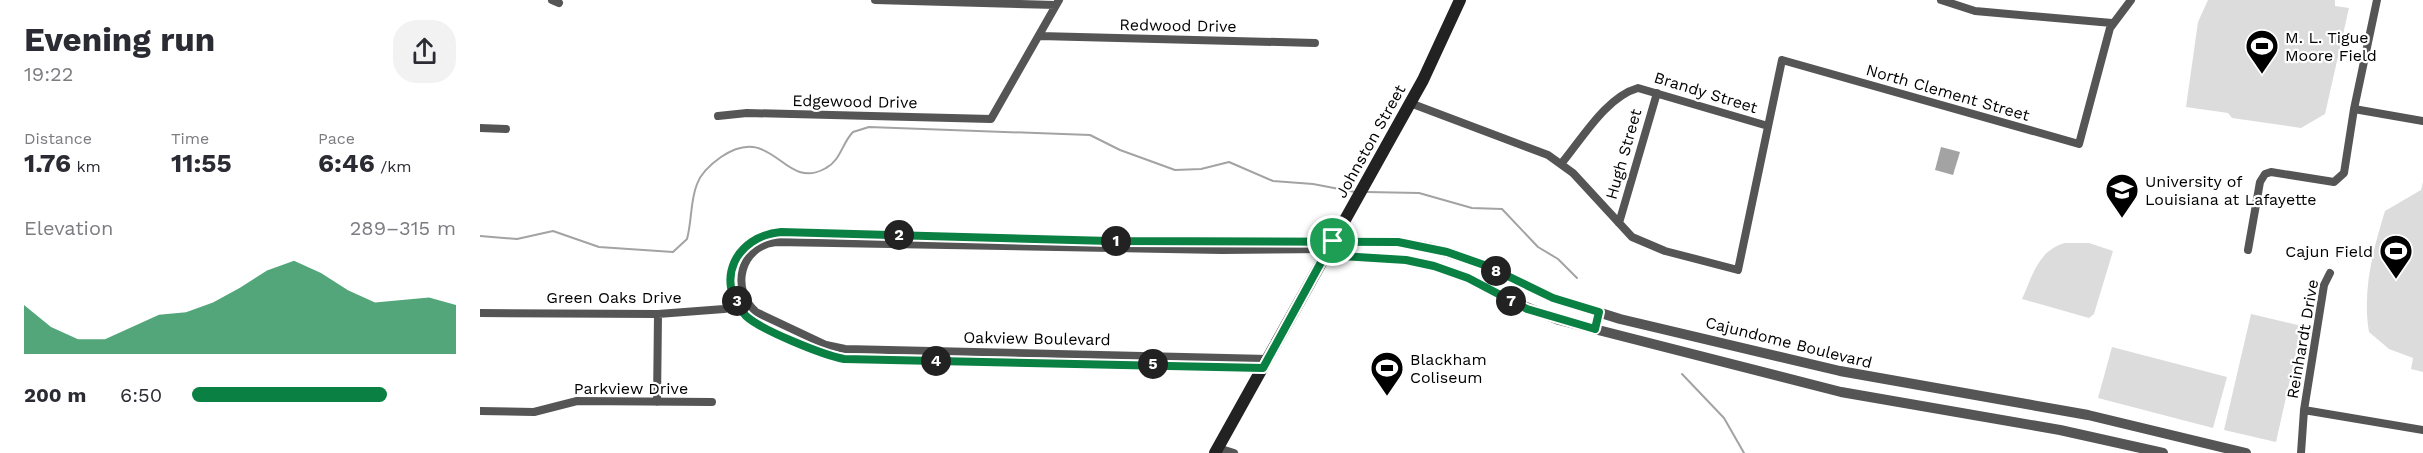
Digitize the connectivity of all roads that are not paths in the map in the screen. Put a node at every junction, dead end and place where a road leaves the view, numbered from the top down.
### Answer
1 (875, 0) edge
2 (1461, 0) edge
3 (1941, 0) edge
4 (2131, 0) edge
5 (2377, 0) edge
6 (1058, 3) edge
7 (2112, 23) junction
8 (1040, 36) junction
9 (1315, 43) dead end
10 (1657, 93) junction
11 (1410, 103) junction
12 (2354, 109) junction
13 (718, 116) dead end
14 (2423, 121) edge
15 (1768, 126) junction
16 (480, 129) edge
17 (506, 129) dead end
18 (1561, 164) junction
19 (1618, 224) junction
20 (1329, 248) junction
21 (2248, 250) dead end
22 (2330, 273) dead end
23 (743, 304) junction
24 (1599, 312) junction
25 (480, 313) edge
26 (658, 314) junction
27 (1595, 329) junction
28 (1265, 363) junction
29 (1810, 363) junction
30 (1806, 383) junction
31 (657, 402) junction
32 (712, 402) dead end
33 (2304, 410) junction
34 (480, 411) edge
35 (2423, 430) edge
36 (1216, 450) edge
37 (1234, 453) edge
38 (2163, 453) edge
39 (2246, 453) edge
40 (2301, 453) edge

1 - 6 street
2 - 11 main road, Johnston Street
3 - 7 street
4 - 7 street
5 - 12 street
6 - 8 street
7 - 15 street, North Clement Street
8 - 9 street, Redwood Drive
8 - 13 street, Edgewood Drive
10 - 15 street, Brandy Street
10 - 18 street, Brandy Street
10 - 19 street, Hugh Street
11 - 18 street
11 - 20 main road, Johnston Street
12 - 14 street
12 - 21 street
15 - 19 street
16 - 17 street
18 - 19 street
20 - 23 street
20 - 24 street, Cajundome Boulevard
20 - 27 street
20 - 28 main road, Johnston Street
22 - 33 street, Reinhardt Drive
23 - 26 street, Green Oaks Drive
23 - 28 street, Oakview Boulevard
24 - 27 street
24 - 29 street, Cajundome Boulevard
25 - 26 street, Green Oaks Drive
26 - 31 street
27 - 30 street
28 - 36 main road, Johnston Street
29 - 30 street
29 - 39 street, Cajundome Boulevard
30 - 38 street
31 - 32 street, Parkview Drive
31 - 34 street, Parkview Drive
33 - 35 street, Reinhardt Drive
33 - 40 street, Reinhardt Drive
36 - 37 street

